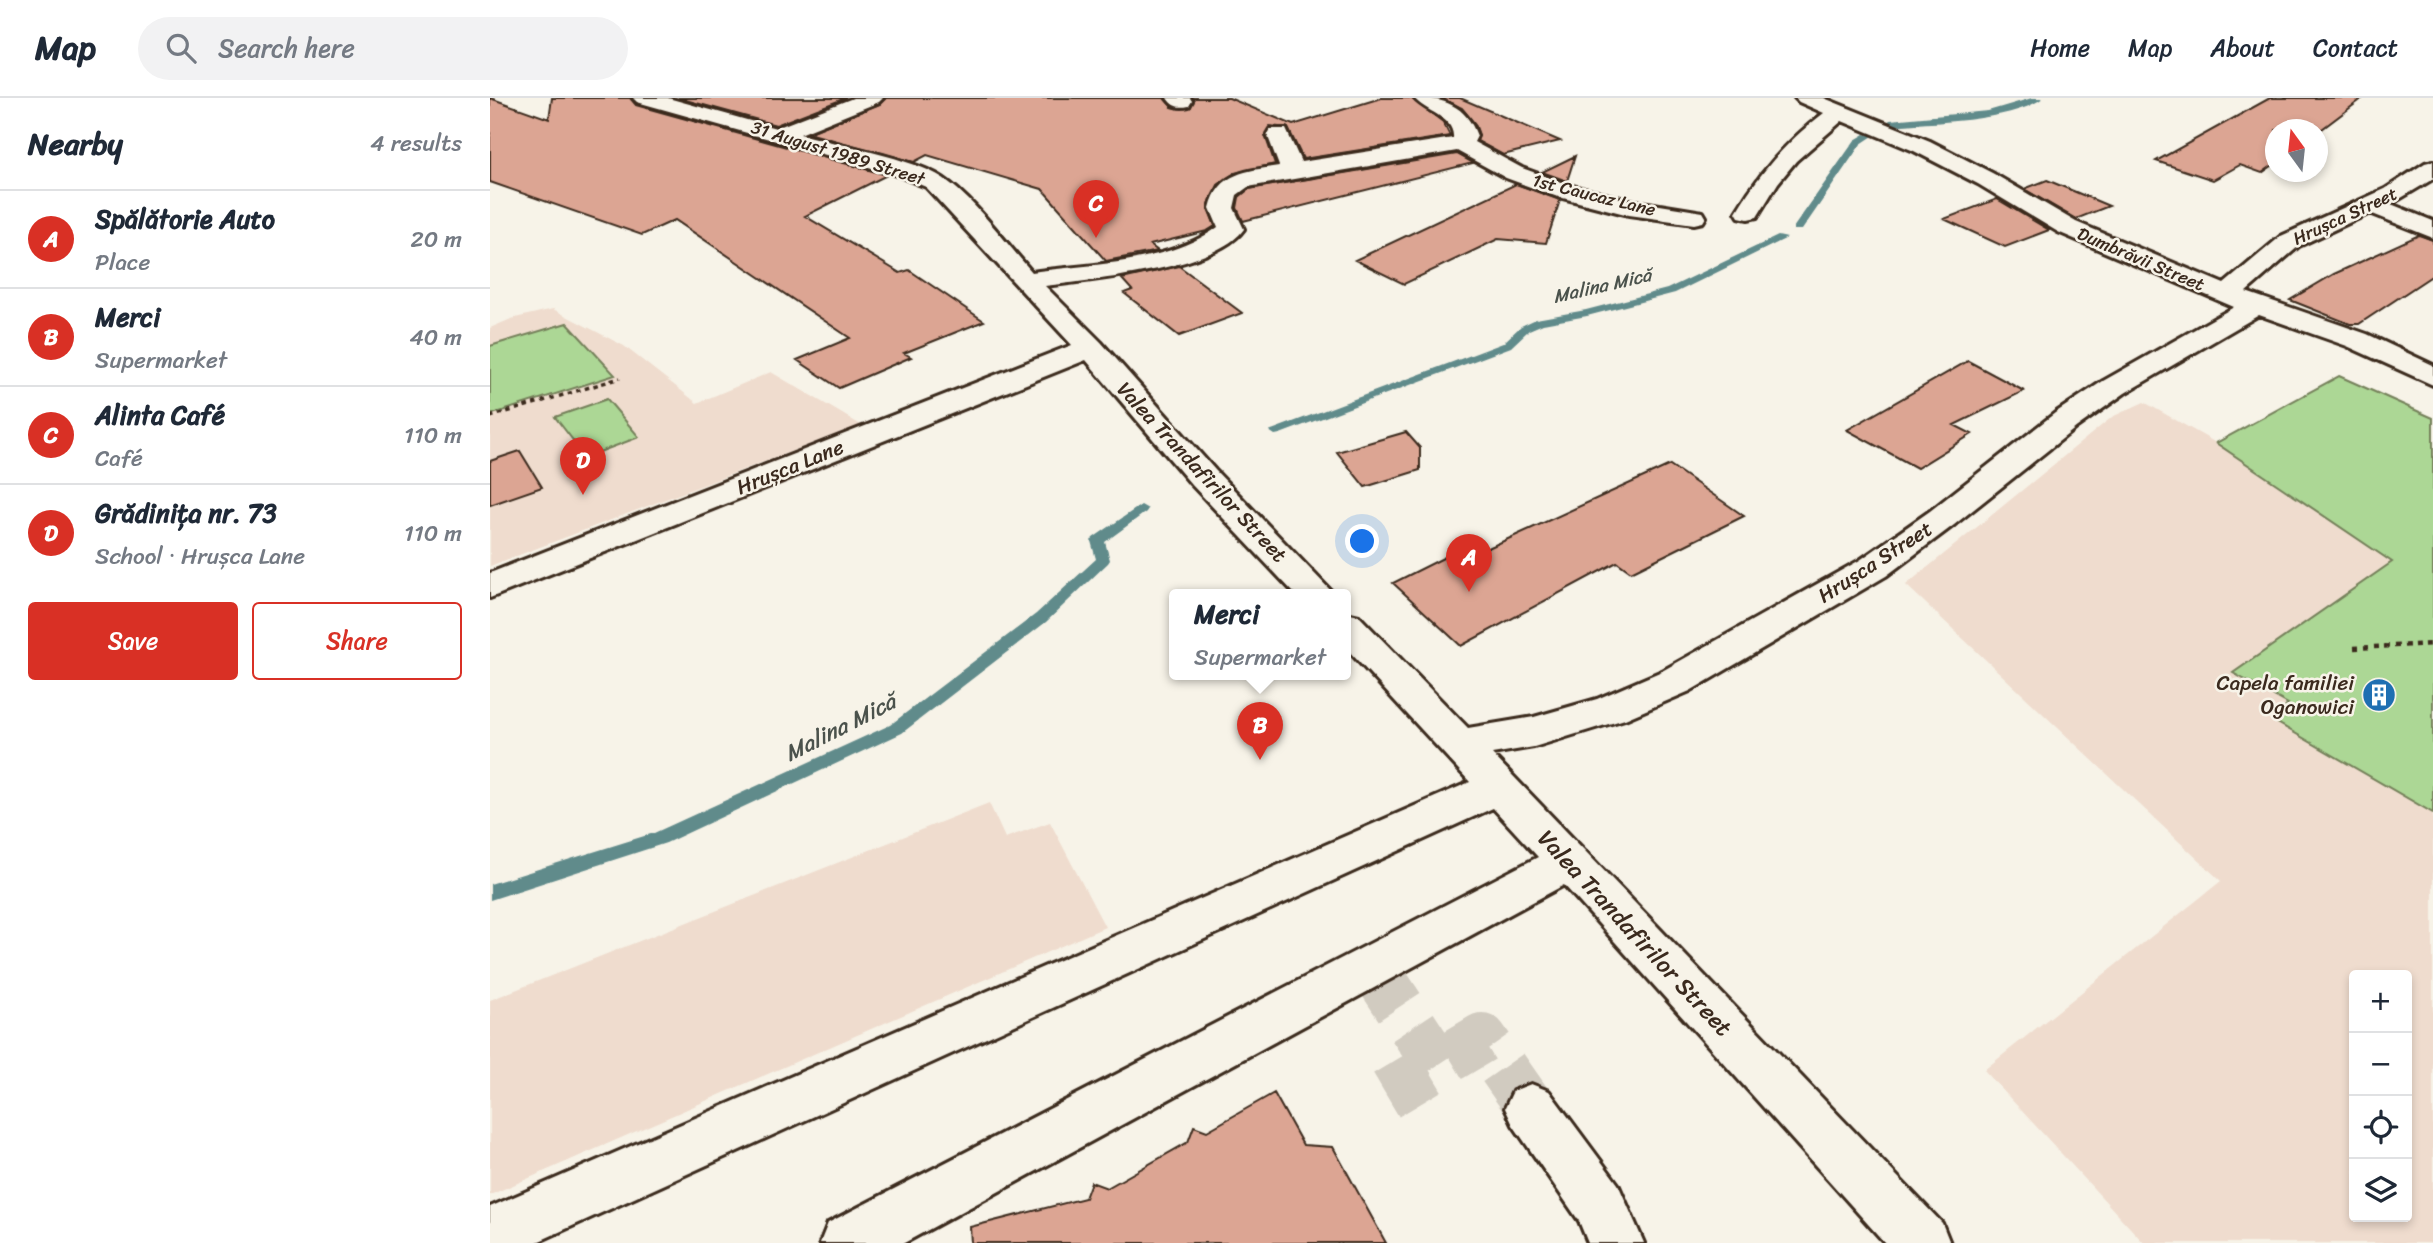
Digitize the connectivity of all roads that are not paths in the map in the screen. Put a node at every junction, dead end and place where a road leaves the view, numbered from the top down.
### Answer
1 (644, 98) edge
2 (872, 98) edge
3 (1425, 98) edge
4 (1806, 98) edge
5 (1850, 116) junction
6 (780, 134) junction
7 (1278, 134) dead end
8 (1461, 144) junction
9 (2433, 168) edge
10 (1293, 171) junction
11 (2372, 205) junction
12 (1748, 212) dead end
13 (1694, 217) dead end
14 (2433, 230) edge
15 (1026, 281) junction
16 (2241, 300) junction
17 (1091, 348) junction
18 (2433, 376) edge
19 (490, 586) edge
20 (1310, 589) edge
21 (1351, 630) edge
22 (1460, 744) junction
23 (1500, 787) junction
24 (1569, 861) junction
25 (1531, 1108) tunnel mouth
26 (490, 1236) edge
27 (848, 1243) edge
28 (1616, 1243) edge
29 (1922, 1243) edge

1 - 6 street, 31 August 1989 Street
2 - 6 street
3 - 8 street
4 - 5 street, Dumbrăvii Street
5 - 12 street
5 - 16 street, Dumbrăvii Street
6 - 15 street, 31 August 1989 Street
7 - 10 street
8 - 10 street
8 - 13 street, 1st Caucaz Lane
9 - 11 street, Hrușca Street
10 - 15 street
11 - 14 street
11 - 16 street, Hrușca Street
15 - 17 street, 31 August 1989 Street
16 - 18 street, Dumbrăvii Street
16 - 22 street, Hrușca Street
17 - 19 street, Hrușca Lane
17 - 20 street, Valea Trandafirilor Street
21 - 22 street, Valea Trandafirilor Street
22 - 23 street, Valea Trandafirilor Street
23 - 24 street, Valea Trandafirilor Street
23 - 26 street
24 - 27 street
24 - 29 street, Valea Trandafirilor Street
25 - 28 street

